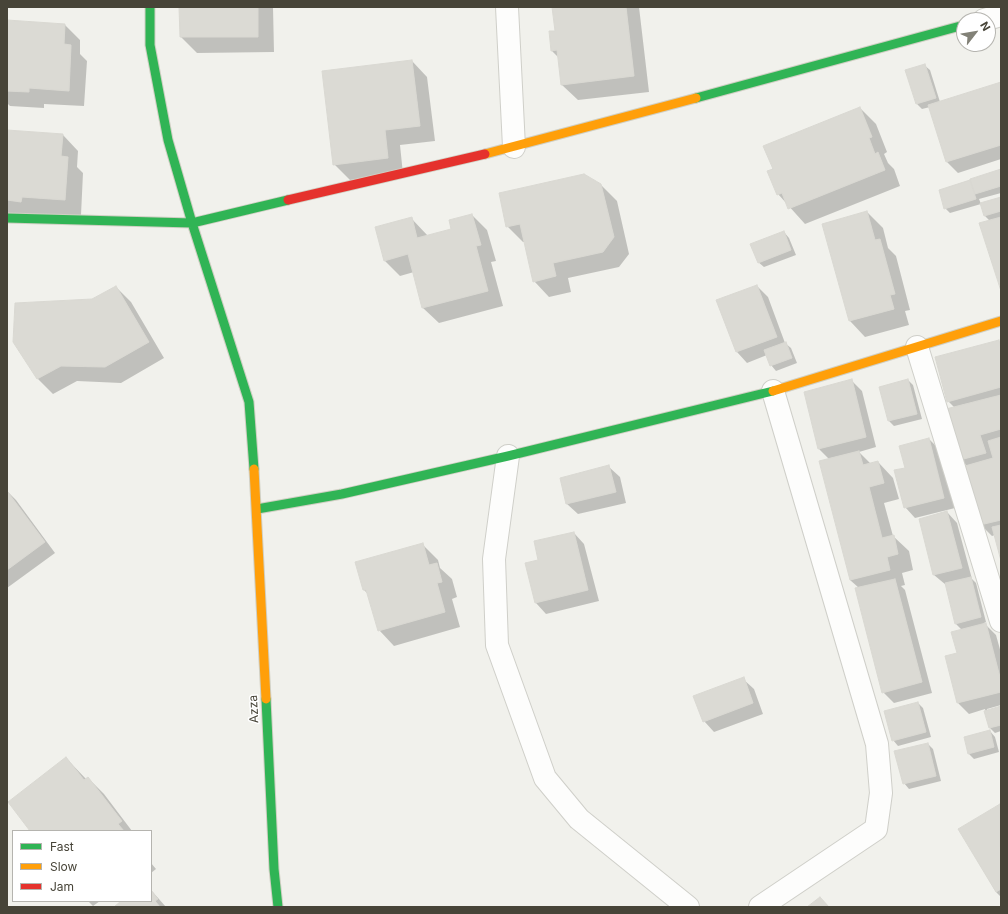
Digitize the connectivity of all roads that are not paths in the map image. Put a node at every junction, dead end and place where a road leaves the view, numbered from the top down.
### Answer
1 (150, 7) edge
2 (507, 7) edge
3 (956, 28) edge
4 (514, 147) junction
5 (7, 218) edge
6 (192, 223) junction
7 (1001, 321) edge
8 (917, 347) junction
9 (773, 391) junction
10 (508, 456) junction
11 (257, 509) junction
12 (1001, 621) edge
13 (278, 907) edge
14 (688, 907) edge
15 (760, 907) edge

1 - 6 street, Azza
2 - 4 street
3 - 4 street
4 - 6 street
5 - 6 street
6 - 11 street, Azza
7 - 8 street
8 - 9 street
8 - 12 street
9 - 10 street
9 - 15 street
10 - 11 street
10 - 14 street
11 - 13 street, Azza

